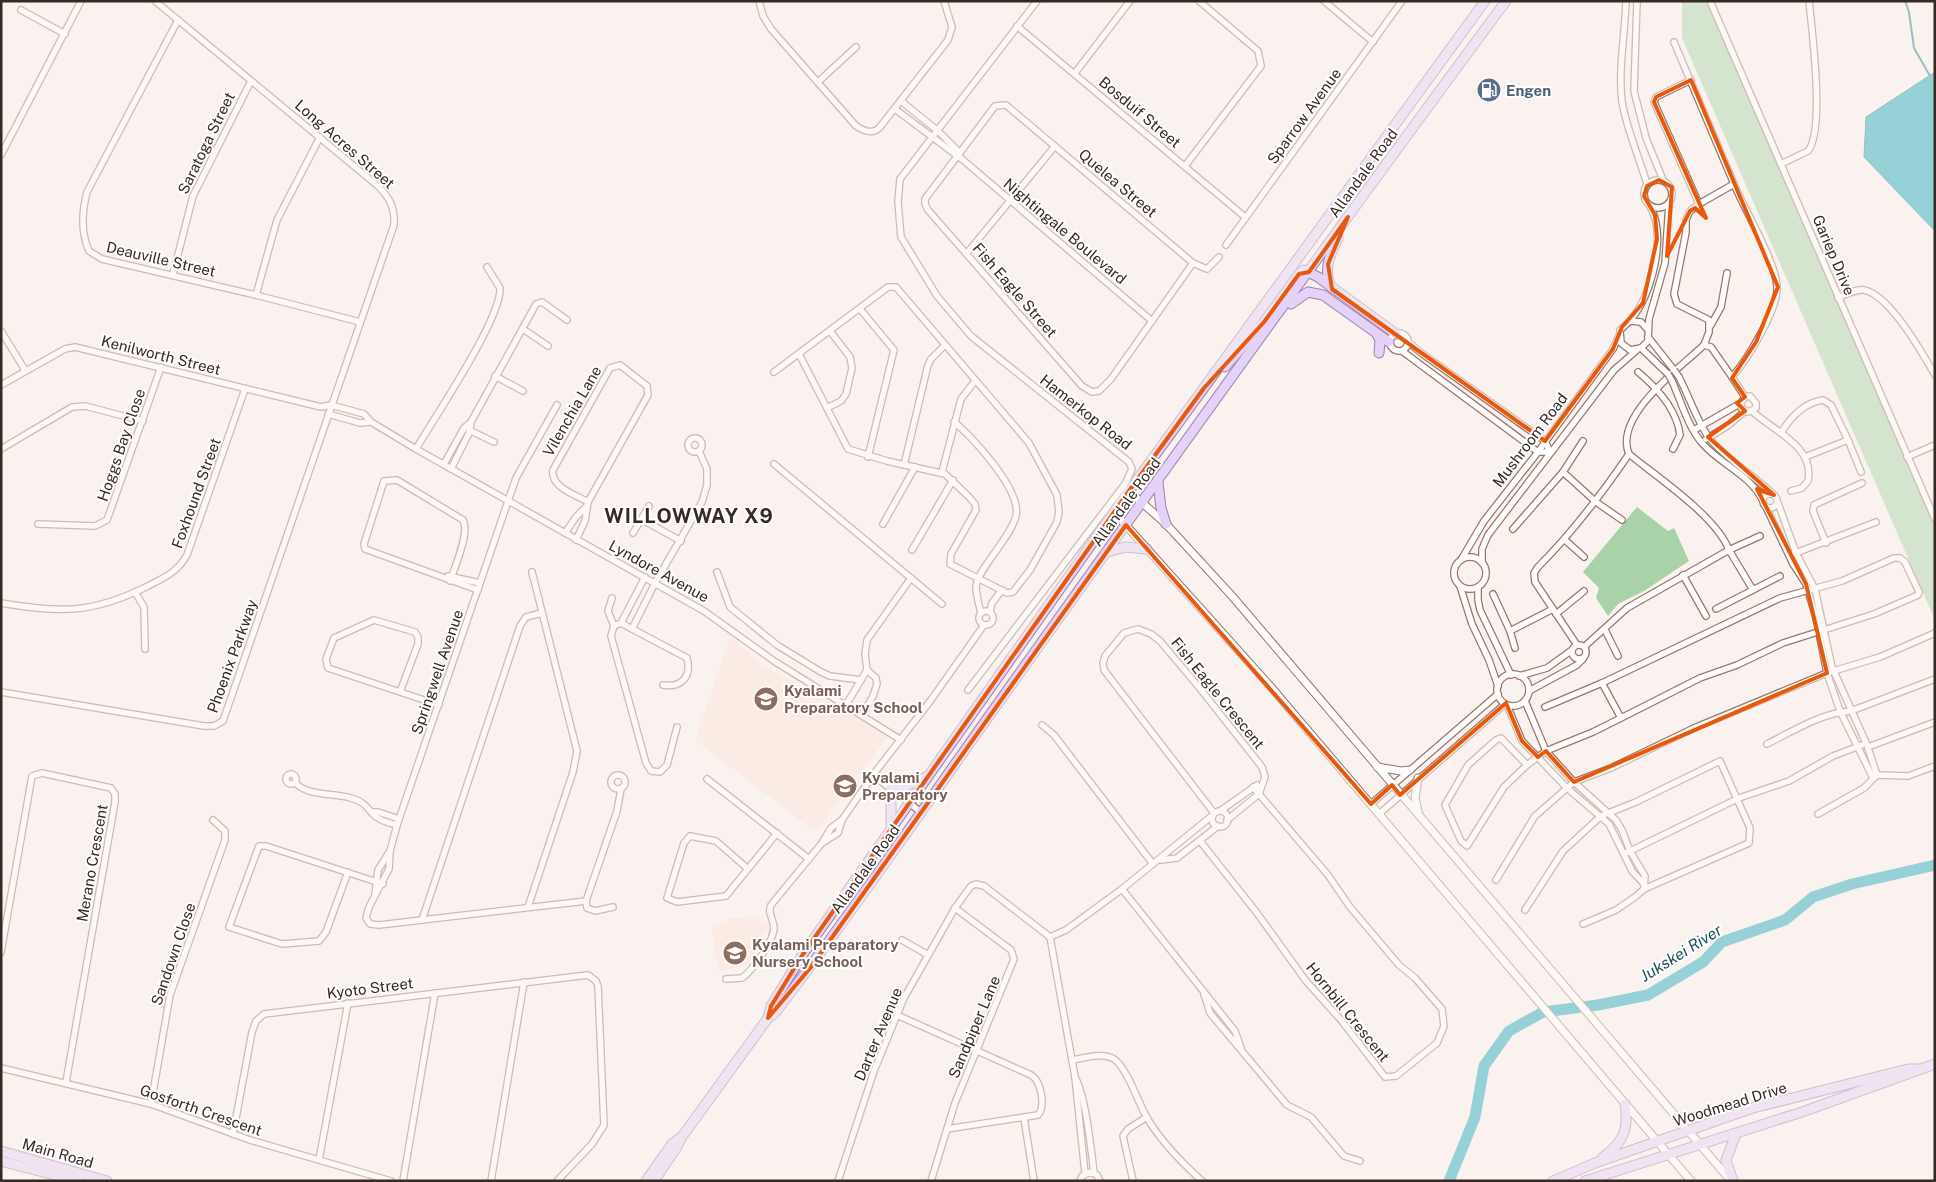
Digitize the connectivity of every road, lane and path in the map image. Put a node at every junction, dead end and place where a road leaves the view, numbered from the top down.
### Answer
1 (81, 1) edge
2 (155, 1) edge
3 (759, 1) edge
4 (944, 1) edge
5 (1036, 1) edge
6 (1130, 1) edge
7 (1199, 1) edge
8 (1324, 1) edge
9 (1402, 1) edge
10 (1485, 1) edge
11 (1506, 1) edge
12 (1626, 1) edge
13 (1637, 1) edge
14 (1710, 1) edge
15 (1809, 1) edge
16 (21, 10) dead end
17 (178, 20) junction
18 (1017, 26) junction
19 (65, 34) junction
20 (1373, 42) junction
21 (1674, 42) dead end
22 (856, 47) dead end
23 (1075, 73) junction
24 (1691, 80) junction
25 (251, 82) junction
26 (818, 82) junction
27 (901, 101) junction
28 (895, 109) junction
29 (938, 131) junction
30 (320, 137) junction
31 (932, 137) junction
32 (1055, 146) junction
33 (958, 154) junction
34 (1, 155) edge
35 (1781, 164) junction
36 (1185, 166) junction
37 (1663, 180) junction
38 (1734, 184) junction
39 (1645, 189) junction
40 (1010, 201) junction
41 (1669, 203) junction
42 (1699, 204) junction
43 (1650, 206) junction
44 (1246, 217) junction
45 (1348, 217) junction
46 (1226, 245) dead end
47 (967, 253) junction
48 (1220, 257) dead end
49 (1194, 263) junction
50 (487, 267) dead end
51 (1309, 272) junction
52 (1727, 272) dead end
53 (173, 274) junction
54 (1332, 289) junction
55 (256, 295) junction
56 (1838, 298) junction
57 (860, 309) junction
58 (568, 320) dead end
59 (1152, 321) junction
60 (1630, 321) junction
61 (360, 322) junction
62 (1711, 324) junction
63 (523, 329) junction
64 (1648, 330) junction
65 (1, 331) edge
66 (830, 331) junction
67 (1264, 334) junction
68 (1377, 334) junction
69 (1396, 334) junction
70 (1619, 336) junction
71 (1648, 337) junction
72 (1389, 342) junction
73 (1408, 342) junction
74 (945, 345) junction
75 (1704, 345) junction
76 (548, 346) dead end
77 (1639, 349) junction
78 (1402, 351) junction
79 (1379, 353) dead end
80 (799, 354) junction
81 (161, 367) junction
82 (25, 370) junction
83 (774, 372) dead end
84 (1638, 372) dead end
85 (1935, 374) edge
86 (495, 376) junction
87 (1732, 377) junction
88 (975, 381) junction
89 (1, 385) edge
90 (1656, 387) junction
91 (1204, 388) junction
92 (245, 389) junction
93 (522, 391) dead end
94 (1746, 397) junction
95 (1741, 403) junction
96 (331, 405) junction
97 (557, 405) dead end
98 (321, 407) junction
99 (827, 408) junction
100 (1745, 411) junction
101 (1752, 411) junction
102 (328, 414) junction
103 (143, 421) junction
104 (371, 422) junction
105 (954, 422) junction
106 (1703, 427) junction
107 (467, 429) junction
108 (1694, 430) junction
109 (1781, 433) junction
110 (1708, 438) junction
111 (1848, 440) junction
112 (1546, 441) junction
113 (1583, 441) dead end
114 (494, 442) dead end
115 (1701, 442) junction
116 (1935, 445) edge
117 (1, 449) edge
118 (416, 449) junction
119 (1673, 449) dead end
120 (699, 451) dead end
121 (1538, 452) junction
122 (1550, 452) junction
123 (1629, 454) junction
124 (868, 457) junction
125 (1805, 457) junction
126 (1907, 457) junction
127 (444, 464) junction
128 (774, 464) dead end
129 (904, 465) junction
130 (915, 467) junction
131 (452, 469) junction
132 (942, 472) junction
133 (1564, 472) junction
134 (1861, 472) dead end
135 (953, 480) junction
136 (1158, 482) junction
137 (1862, 483) dead end
138 (1129, 491) junction
139 (1791, 491) dead end
140 (1774, 495) junction
141 (508, 501) junction
142 (1763, 501) junction
143 (1596, 502) junction
144 (1142, 503) junction
145 (1778, 503) junction
146 (588, 504) junction
147 (649, 506) dead end
148 (1766, 507) junction
149 (1114, 512) junction
150 (641, 519) junction
151 (1935, 519) edge
152 (1622, 520) dead end
153 (1876, 522) dead end
154 (38, 524) dead end
155 (883, 524) dead end
156 (1166, 524) junction
157 (1126, 525) junction
158 (1512, 529) dead end
159 (565, 533) junction
160 (633, 533) dead end
161 (1760, 536) dead end
162 (576, 540) junction
163 (1565, 540) junction
164 (680, 541) junction
165 (1826, 543) junction
166 (1147, 549) junction
167 (912, 550) dead end
168 (1729, 550) junction
169 (1107, 553) junction
170 (1796, 553) junction
171 (1789, 555) junction
172 (1584, 557) dead end
173 (1461, 560) junction
174 (1482, 563) junction
175 (532, 572) dead end
176 (718, 572) dead end
177 (1683, 575) junction
178 (1780, 576) dead end
179 (645, 577) junction
180 (449, 578) junction
181 (911, 578) junction
182 (979, 580) junction
183 (480, 583) junction
184 (655, 583) junction
185 (1460, 586) junction
186 (1478, 587) junction
187 (1815, 589) junction
188 (478, 590) junction
189 (1002, 590) junction
190 (1753, 590) junction
191 (1808, 590) junction
192 (1584, 591) dead end
193 (135, 592) junction
194 (1493, 594) dead end
195 (612, 598) dead end
196 (1, 604) edge
197 (942, 604) dead end
198 (1716, 609) dead end
199 (990, 611) junction
200 (1554, 612) junction
201 (542, 613) junction
202 (981, 613) junction
203 (1706, 616) dead end
204 (621, 623) junction
205 (984, 624) junction
206 (614, 626) junction
207 (632, 629) junction
208 (1605, 630) junction
209 (1821, 630) junction
210 (1510, 631) junction
211 (1935, 633) edge
212 (1577, 645) junction
213 (1584, 647) junction
214 (1515, 648) dead end
215 (145, 649) dead end
216 (1572, 650) junction
217 (1618, 656) dead end
218 (1583, 659) junction
219 (867, 670) junction
220 (1538, 672) junction
221 (1834, 672) junction
222 (1827, 673) junction
223 (1512, 674) junction
224 (1519, 676) junction
225 (1935, 679) edge
226 (861, 680) junction
227 (1602, 683) junction
228 (1542, 684) junction
229 (663, 685) dead end
230 (1498, 686) junction
231 (968, 690) dead end
232 (1529, 691) junction
233 (1, 692) edge
234 (400, 692) junction
235 (1498, 694) junction
236 (1525, 701) junction
237 (846, 704) junction
238 (1506, 704) junction
239 (439, 705) junction
240 (1545, 707) dead end
241 (1851, 710) junction
242 (1840, 711) junction
243 (862, 715) junction
244 (1621, 718) junction
245 (1935, 722) edge
246 (1042, 725) dead end
247 (677, 727) dead end
248 (901, 740) junction
249 (1767, 744) dead end
250 (1867, 745) junction
251 (1859, 746) junction
252 (1546, 751) junction
253 (1538, 757) junction
254 (1528, 765) junction
255 (1935, 766) edge
256 (1377, 767) junction
257 (1410, 770) junction
258 (873, 775) junction
259 (931, 775) junction
260 (1875, 777) junction
261 (1418, 778) junction
262 (708, 779) dead end
263 (295, 782) dead end
264 (1262, 782) junction
265 (1574, 782) junction
266 (1392, 785) junction
267 (1253, 787) junction
268 (1567, 788) junction
269 (621, 789) dead end
270 (892, 789) junction
271 (1259, 794) junction
272 (1400, 794) junction
273 (1739, 798) junction
274 (910, 804) junction
275 (1371, 804) junction
276 (1608, 812) junction
277 (922, 813) junction
278 (1216, 813) junction
279 (1379, 814) junction
280 (1818, 814) dead end
281 (1601, 816) junction
282 (1419, 817) junction
283 (214, 820) dead end
284 (1227, 820) junction
285 (398, 822) junction
286 (1218, 826) junction
287 (891, 831) junction
288 (777, 833) junction
289 (1200, 841) junction
290 (390, 851) junction
291 (1627, 853) junction
292 (809, 859) junction
293 (1156, 863) junction
294 (748, 869) junction
295 (348, 872) junction
296 (1496, 880) dead end
297 (376, 881) junction
298 (383, 884) junction
299 (1644, 887) junction
300 (1122, 889) junction
301 (375, 896) junction
302 (586, 901) junction
303 (528, 907) junction
304 (613, 908) dead end
305 (955, 908) junction
306 (1525, 910) dead end
307 (422, 920) junction
308 (1583, 924) dead end
309 (1050, 937) junction
310 (902, 940) dead end
311 (1, 952) edge
312 (928, 955) junction
313 (726, 980) dead end
314 (524, 982) junction
315 (436, 993) junction
316 (348, 1003) junction
317 (897, 1015) junction
318 (768, 1018) junction
319 (978, 1050) junction
320 (1072, 1060) junction
321 (1935, 1064) edge
322 (1, 1068) edge
323 (1920, 1068) junction
324 (1074, 1077) junction
325 (66, 1082) junction
326 (151, 1104) junction
327 (1625, 1104) junction
328 (1147, 1117) junction
329 (1024, 1118) junction
330 (947, 1129) junction
331 (1687, 1131) junction
332 (233, 1134) junction
333 (1736, 1134) junction
334 (681, 1138) junction
335 (1659, 1141) junction
336 (1700, 1145) junction
337 (1, 1151) edge
338 (1669, 1154) junction
339 (319, 1160) junction
340 (1, 1161) edge
341 (1360, 1161) dead end
342 (1595, 1163) junction
343 (1085, 1173) junction
344 (1094, 1173) junction
345 (78, 1181) edge
346 (107, 1181) edge
347 (391, 1181) edge
348 (403, 1181) edge
349 (491, 1181) edge
350 (557, 1181) edge
351 (646, 1181) edge
352 (654, 1181) edge
353 (838, 1181) edge
354 (931, 1181) edge
355 (1034, 1181) edge
356 (1080, 1181) edge
357 (1100, 1181) edge
358 (1133, 1181) edge
359 (1202, 1181) edge
360 (1553, 1181) edge
361 (1585, 1181) edge
362 (1691, 1181) edge
363 (1732, 1181) edge

1 - 19 street
2 - 17 street, Long Acres Street
3 - 26 street
4 - 27 street
5 - 18 street
6 - 23 street
7 - 36 street
8 - 20 street
9 - 20 street, Sparrow Avenue
10 - 91 main road, Allandale Road
11 - 45 main road, Allandale Road
12 - 39 street
13 - 37 street
14 - 35 street, Gariep Drive
15 - 35 street
16 - 19 street
17 - 25 street, Long Acres Street
17 - 53 street, Deauville Street
18 - 23 street, Bosduif Street
18 - 29 street
19 - 34 street
20 - 44 street, Sparrow Avenue
21 - 24 street
22 - 26 street
23 - 36 street, Bosduif Street
24 - 38 street
24 - 42 street
25 - 30 street, Long Acres Street
25 - 53 street, Saratoga Street
26 - 28 street
27 - 28 street
27 - 29 street, Nightingale Boulevard
28 - 31 street
29 - 31 street
29 - 33 street, Nightingale Boulevard
30 - 55 street
30 - 61 street, Long Acres Street
31 - 33 street
31 - 231 street, Hamerkop Road
32 - 33 street, Quelea Street
32 - 40 street
32 - 49 street, Quelea Street
33 - 40 street, Nightingale Boulevard
33 - 47 street, Fish Eagle Street
35 - 56 street, Gariep Drive
36 - 44 street, Bosduif Street
37 - 39 street
37 - 41 street
38 - 42 street
38 - 87 street
39 - 43 street
40 - 47 street
40 - 59 street, Nightingale Boulevard
41 - 43 street
41 - 64 street
42 - 62 street
43 - 60 street
44 - 46 street, Sparrow Avenue
45 - 51 main road, Allandale Road
45 - 54 main road
47 - 59 street, Fish Eagle Street
48 - 49 street
49 - 59 street
50 - 118 street
51 - 54 main road
51 - 67 main road, Allandale Road
51 - 91 main road
52 - 62 street
53 - 55 street, Deauville Street
54 - 69 main road
55 - 61 street, Deauville Street
56 - 85 street
56 - 126 street, Gariep Drive
57 - 66 street
57 - 74 street
57 - 124 street
58 - 63 street
60 - 64 street
60 - 70 street
61 - 96 street, Long Acres Street
62 - 75 street
63 - 76 street
63 - 86 street
64 - 71 street
65 - 82 street
66 - 80 street
66 - 99 street
67 - 68 main road
67 - 136 main road, Allandale Road
68 - 72 main road
68 - 79 main road
69 - 72 street
69 - 73 street
70 - 77 street
70 - 112 street, Mushroom Road
71 - 77 street
71 - 106 street, bridge
72 - 78 street
73 - 78 street
73 - 112 street
74 - 88 street
74 - 129 street
75 - 87 street
75 - 90 street
77 - 108 street, bridge
77 - 122 street, Mushroom Road
78 - 121 street
80 - 83 street
80 - 99 street
81 - 82 street, Kenilworth Street
81 - 92 street, Kenilworth Street
81 - 103 street, Hoggs Bay Close
82 - 89 street, Kenilworth Street
84 - 90 street
86 - 93 street
86 - 107 street
87 - 94 street
88 - 105 street
88 - 189 street
90 - 119 street
90 - 123 street
91 - 138 main road, Allandale Road
92 - 98 street, Kenilworth Street
92 - 193 street, Foxhound Street
94 - 95 street
94 - 101 street
95 - 100 street
95 - 106 street
96 - 98 street, Kenilworth Street
96 - 102 street, Long Acres Street
96 - 104 street, Lyndore Avenue
97 - 141 street, Springwell Avenue
98 - 102 street
99 - 124 street
100 - 101 street
100 - 110 street
101 - 109 street
102 - 104 street, Lyndore Avenue
102 - 233 street, Phoenix Parkway
103 - 117 street
103 - 154 street, Hoggs Bay Close
104 - 118 street, Lyndore Avenue
105 - 132 street
105 - 182 street
106 - 108 street
106 - 110 street
107 - 114 street
107 - 127 street
107 - 131 street
108 - 115 street
109 - 111 street
109 - 125 street
110 - 115 street
110 - 140 street
111 - 125 street
111 - 134 street
112 - 121 street, Mushroom Road
112 - 122 street
113 - 133 street
115 - 142 street
116 - 126 street
118 - 127 street, Lyndore Avenue
120 - 164 street
121 - 122 street
121 - 173 street, Mushroom Road
122 - 174 street, Mushroom Road
123 - 143 street
123 - 168 street
124 - 129 street
125 - 139 street
126 - 151 street, Gariep Drive
127 - 131 street, Lyndore Avenue
128 - 181 street
129 - 130 street
130 - 132 street
130 - 155 street
131 - 141 street, Lyndore Avenue
132 - 135 street
133 - 143 street
133 - 158 street
135 - 167 street
135 - 182 street
136 - 144 main road, Allandale Road
136 - 156 main road
137 - 165 street
138 - 144 street
138 - 149 main road, Allandale Road
140 - 142 street
140 - 145 street
141 - 159 street, Lyndore Avenue
141 - 183 street, Springwell Avenue
142 - 148 street
143 - 152 street
143 - 163 street
144 - 156 street
144 - 157 main road, Allandale Road
145 - 148 street
145 - 170 street
146 - 146 street, Vilenchia Lane
146 - 159 street, Vilenchia Lane
146 - 162 street, Vilenchia Lane
147 - 150 street
148 - 171 street
149 - 157 street
149 - 259 main road, Allandale Road
150 - 160 street
150 - 164 street
153 - 165 street
156 - 256 street
157 - 166 street
157 - 169 main road, Allandale Road
159 - 162 street, Lyndore Avenue
161 - 168 street
162 - 179 street, Lyndore Avenue
163 - 172 street
163 - 200 street
164 - 184 street
165 - 170 street
166 - 169 main road
166 - 275 street
168 - 177 street
168 - 190 street
169 - 277 main road, Allandale Road
170 - 171 street
170 - 187 street
171 - 191 street
173 - 174 street
173 - 185 street, Mushroom Road
174 - 186 street, Mushroom Road
175 - 201 street
176 - 226 street
177 - 203 street
177 - 208 street
178 - 190 street
179 - 184 street, Lyndore Avenue
179 - 204 street
180 - 180 street
180 - 183 street
180 - 188 street
181 - 197 street
181 - 219 street
182 - 189 street
182 - 202 street
183 - 188 street, Springwell Avenue
184 - 207 street
184 - 237 street, Lyndore Avenue
185 - 186 street
185 - 230 street, Mushroom Road
186 - 223 street, Mushroom Road
187 - 191 street
187 - 209 street
187 - 209 street
188 - 239 street, Springwell Avenue
189 - 199 street
190 - 198 street
191 - 209 street
191 - 227 street
192 - 200 street
193 - 196 street, Foxhound Street
193 - 215 street
194 - 210 street
195 - 206 street
199 - 202 street
199 - 205 street
200 - 210 street
200 - 212 street
201 - 303 street
201 - 307 street
202 - 205 street
204 - 206 street
204 - 207 street
205 - 248 street
206 - 247 street
207 - 229 street
208 - 213 street
208 - 217 street
209 - 221 street
209 - 222 street
209 - 244 street
210 - 214 street
211 - 221 street
212 - 213 street
212 - 216 street
213 - 218 street
216 - 218 street
216 - 220 street
218 - 228 street
219 - 226 street
219 - 243 street
220 - 224 street
220 - 228 street
221 - 222 street
221 - 241 street
222 - 242 street
222 - 265 street
223 - 224 street
223 - 230 street
224 - 232 street
225 - 241 street
226 - 237 street
227 - 240 street
227 - 244 street
228 - 232 street
230 - 235 street
232 - 236 street
234 - 234 street
234 - 239 street
235 - 238 street
235 - 257 street
236 - 238 street
236 - 252 street
237 - 243 street, Lyndore Avenue
238 - 253 street
238 - 261 street
239 - 285 street, Springwell Avenue
241 - 242 street
241 - 250 street
242 - 249 street
242 - 251 street
243 - 248 street, Lyndore Avenue
244 - 252 street
245 - 250 street
246 - 293 street
248 - 258 street
250 - 251 street
250 - 260 street
251 - 260 street
251 - 273 street
252 - 253 street
252 - 265 street
253 - 254 street
253 - 268 street
254 - 254 street
255 - 260 street
256 - 257 street
256 - 266 street
257 - 266 street
258 - 270 street
258 - 292 street
259 - 270 main road
259 - 274 main road, Allandale Road
260 - 280 street
261 - 272 street
261 - 282 street
262 - 288 street
263 - 285 street
264 - 267 street
264 - 271 street, Fish Eagle Crescent
264 - 278 street, Fish Eagle Crescent
265 - 268 street
265 - 276 street
266 - 272 street
266 - 275 street
267 - 271 street, Hornbill Crescent
267 - 278 street
268 - 281 street
268 - 296 street
269 - 302 street
270 - 274 street
270 - 287 main road
271 - 284 street
271 - 289 street, Hornbill Crescent
272 - 279 street
272 - 282 street
273 - 276 street
273 - 291 street
273 - 299 street
274 - 277 street
274 - 287 main road, Allandale Road
275 - 279 street
276 - 281 street
276 - 291 street
277 - 318 main road, Allandale Road
278 - 284 street
278 - 286 street
278 - 293 street
279 - 327 street
281 - 291 street
281 - 306 street
282 - 331 street
283 - 326 street, Sandown Close
284 - 286 street
285 - 290 street, Springwell Avenue
286 - 289 street
287 - 318 main road, Allandale Road
288 - 292 street
288 - 294 street
289 - 293 street
290 - 297 street
290 - 298 street
291 - 299 street
292 - 313 street
293 - 300 street
294 - 294 street
295 - 295 street
295 - 297 street
297 - 298 street
297 - 301 street
298 - 301 street
299 - 308 street
300 - 309 street
300 - 341 street
301 - 307 street
302 - 303 street
302 - 304 street
303 - 307 street
305 - 309 street, Darter Avenue
305 - 312 street, Darter Avenue
305 - 319 street, Sandpiper Lane
309 - 320 street
310 - 312 street
311 - 325 street, Merano Crescent
312 - 317 street, Darter Avenue
314 - 315 street, Kyoto Street
314 - 349 street
314 - 350 street, Kyoto Street
315 - 316 street, Kyoto Street
315 - 348 street
316 - 332 street, Kyoto Street
316 - 339 street
317 - 319 street
317 - 353 street, Darter Avenue
318 - 334 main road, Allandale Road
319 - 329 street
319 - 330 street, Sandpiper Lane
320 - 324 street
320 - 328 street
321 - 323 main road, Woodmead Drive
322 - 325 street, Gosforth Crescent
323 - 331 main road, Woodmead Drive
323 - 333 main road, Woodmead Drive
324 - 343 street
324 - 344 street
325 - 326 street, Gosforth Crescent
326 - 332 street, Gosforth Crescent
327 - 335 street
327 - 342 main road
328 - 358 street
328 - 359 street
329 - 330 street
329 - 355 street
330 - 354 street, Sandpiper Lane
331 - 335 main road, Woodmead Drive
331 - 336 street
332 - 339 street, Gosforth Crescent
333 - 336 main road, Woodmead Drive
333 - 363 main road
334 - 351 main road, Allandale Road
334 - 352 main road, Allandale Road
335 - 338 street
335 - 342 main road, Woodmead Drive
336 - 338 main road, Woodmead Drive
336 - 363 street
337 - 346 main road, Main Road
338 - 361 main road, Woodmead Drive
338 - 362 street
339 - 347 street, Gosforth Crescent
340 - 345 main road, Main Road
342 - 360 main road, Woodmead Drive
343 - 344 street
343 - 356 street
344 - 357 street

